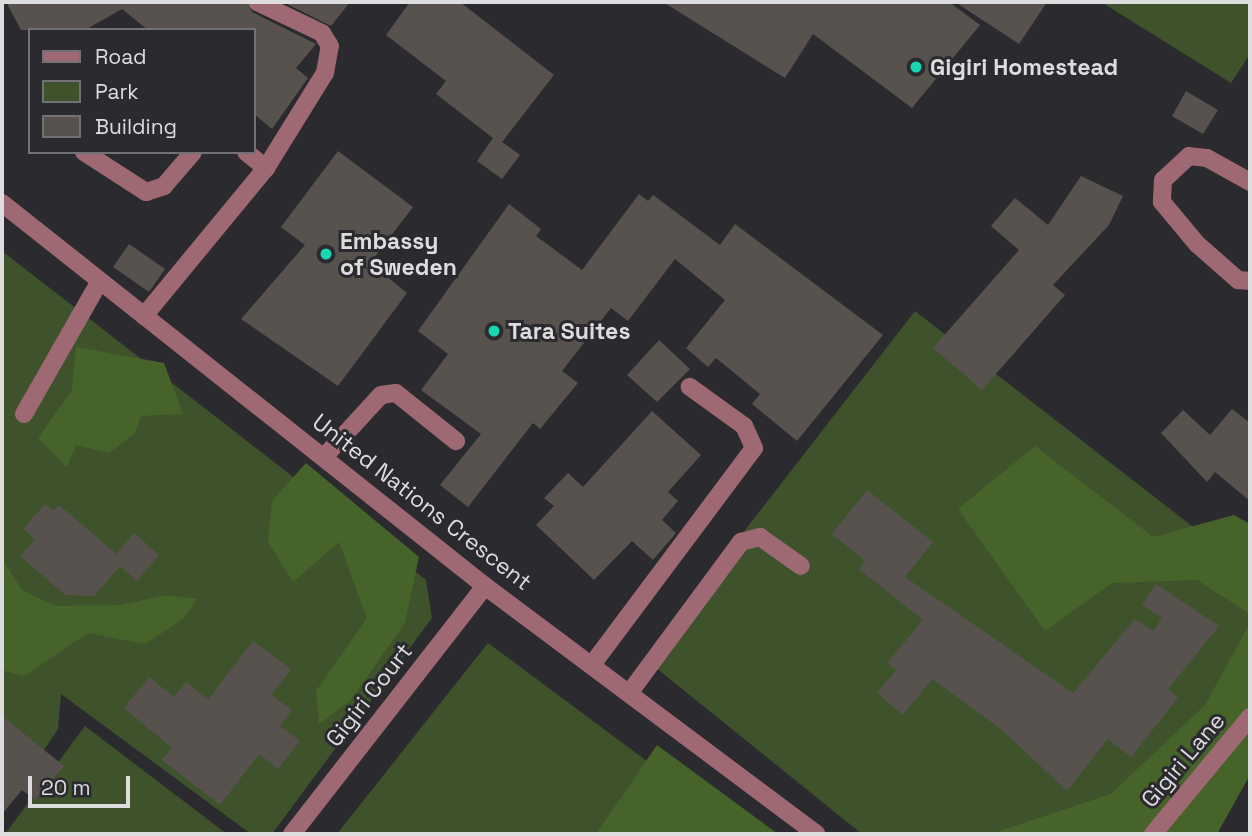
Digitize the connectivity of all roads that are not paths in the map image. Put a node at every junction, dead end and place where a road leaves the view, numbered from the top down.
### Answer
1 (257, 2) edge
2 (87, 154) edge
3 (192, 154) edge
4 (248, 154) edge
5 (266, 168) junction
6 (1250, 183) edge
7 (2, 203) edge
8 (100, 281) junction
9 (1250, 281) edge
10 (144, 316) junction
11 (690, 387) dead end
12 (24, 414) dead end
13 (456, 441) dead end
14 (324, 457) junction
15 (801, 566) dead end
16 (485, 586) junction
17 (594, 662) junction
18 (630, 692) junction
19 (1250, 717) edge
20 (292, 834) edge
21 (816, 834) edge
22 (1153, 834) edge

1 - 5 street
2 - 3 street
4 - 5 street
5 - 10 street
6 - 9 street
7 - 8 street, United Nations Crescent
8 - 10 street, United Nations Crescent
8 - 12 street
10 - 14 street, United Nations Crescent
11 - 17 street
13 - 14 street
14 - 16 street, United Nations Crescent
15 - 18 street
16 - 17 street, United Nations Crescent
16 - 20 street, Gigiri Court
17 - 18 street, United Nations Crescent
18 - 21 street, United Nations Crescent
19 - 22 street, Gigiri Lane

